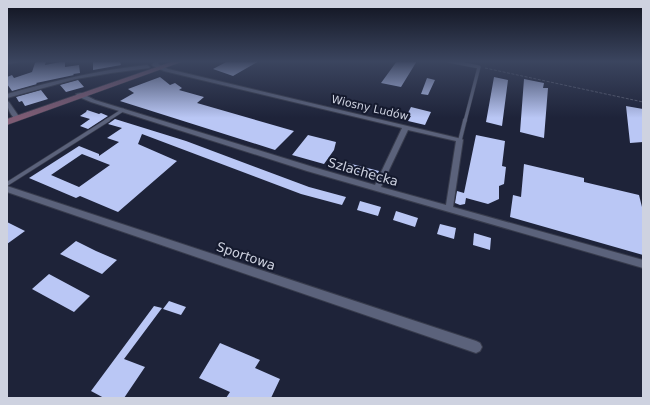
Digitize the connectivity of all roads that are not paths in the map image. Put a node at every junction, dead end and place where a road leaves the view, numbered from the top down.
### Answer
1 (65, 80) edge
2 (121, 80) edge
3 (215, 80) edge
4 (476, 80) edge
5 (80, 95) junction
6 (7, 96) edge
7 (7, 103) edge
8 (123, 110) junction
9 (13, 117) edge
10 (7, 122) edge
11 (406, 127) junction
12 (460, 140) junction
13 (7, 184) edge
14 (378, 188) junction
15 (7, 189) edge
16 (449, 208) junction
17 (643, 264) edge
18 (476, 348) dead end

1 - 6 street
2 - 5 street
3 - 11 street, Wiosny Ludów
4 - 12 lane
5 - 8 street, Szlachecka
5 - 9 street
7 - 9 street
8 - 13 lane
8 - 14 street, Szlachecka
9 - 10 street
11 - 12 street, Wiosny Ludów
11 - 14 street
12 - 16 street
14 - 16 street, Szlachecka
15 - 18 street, Sportowa
16 - 17 street, Szlachecka

